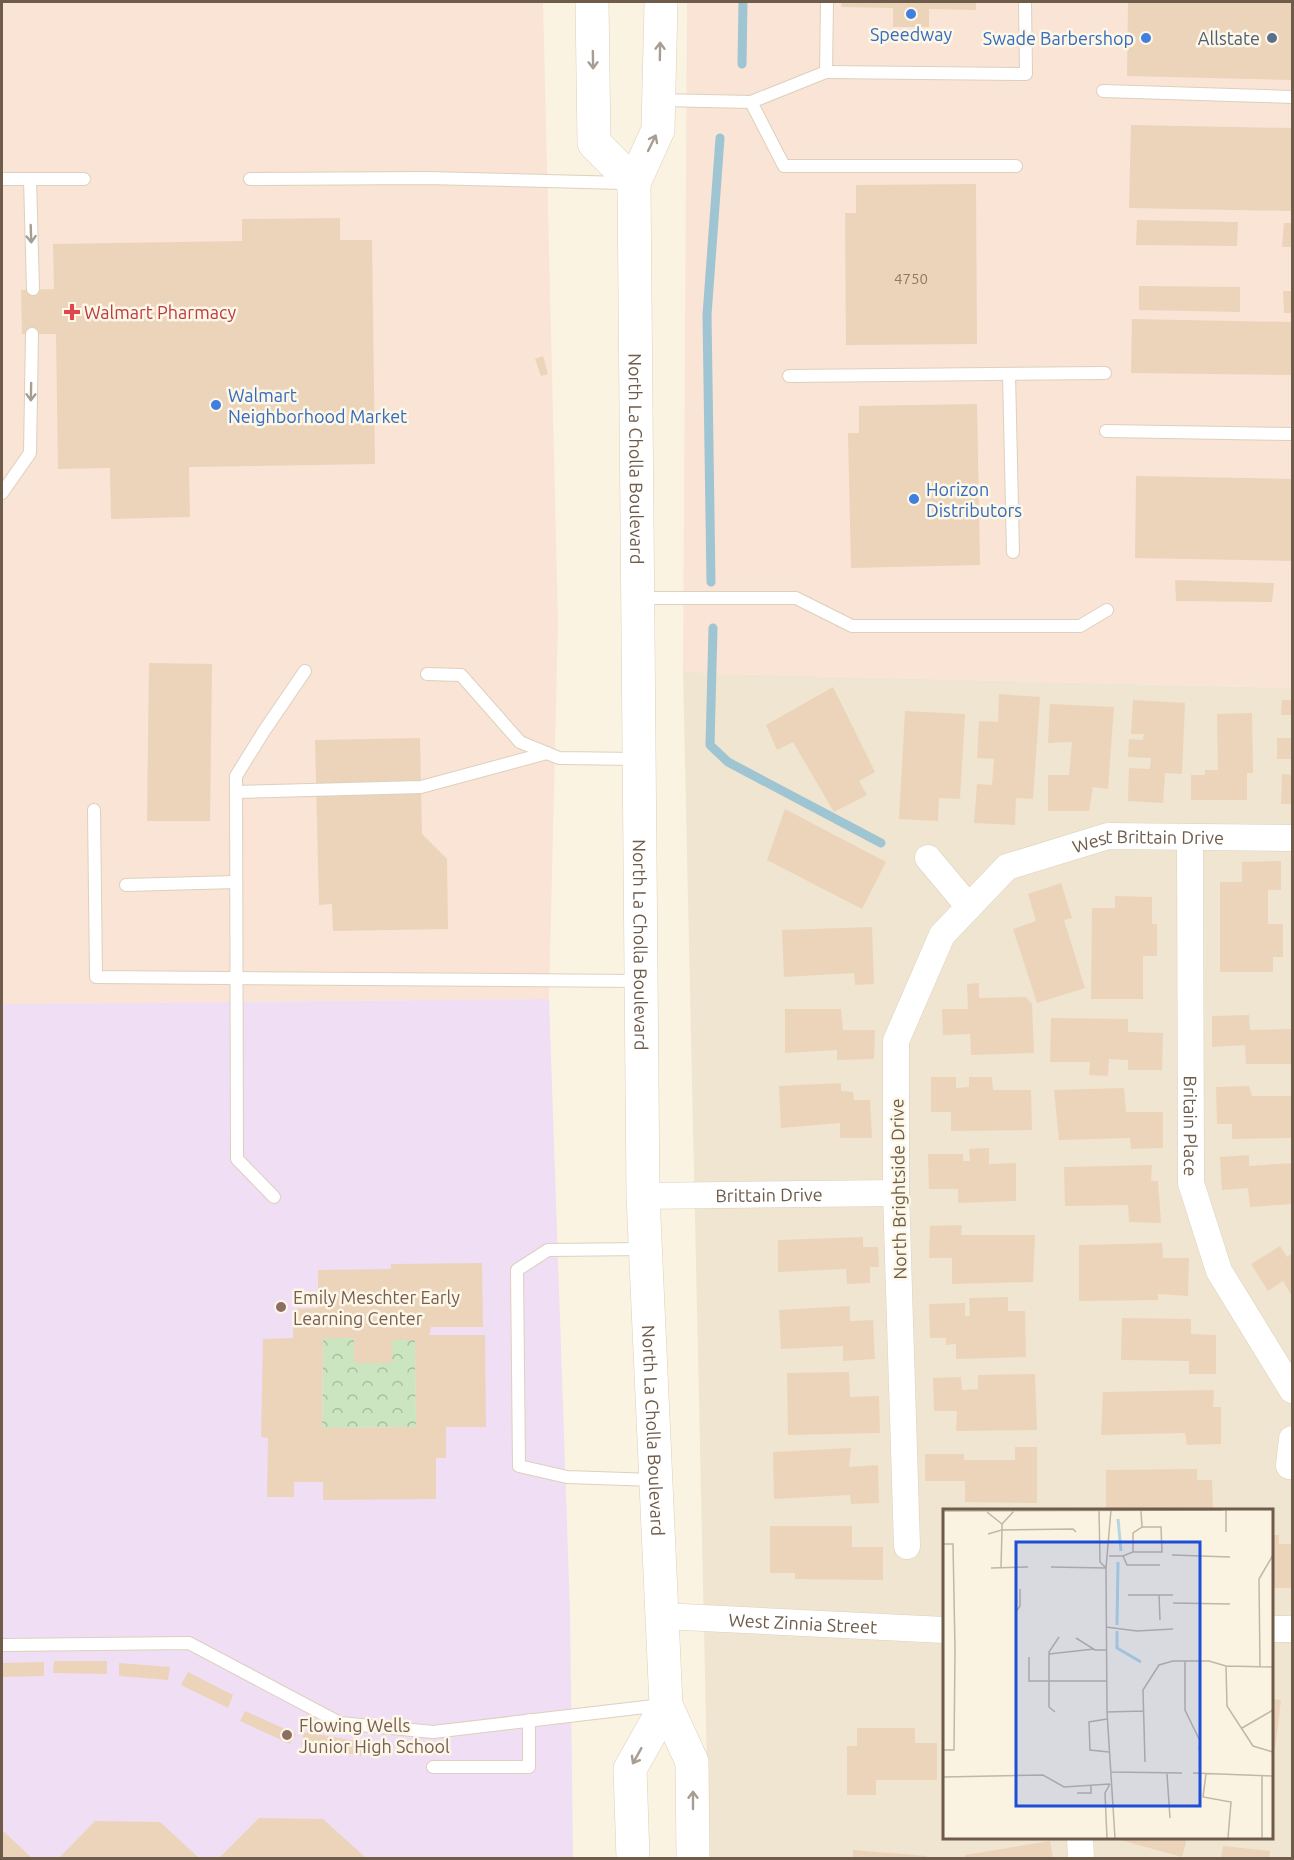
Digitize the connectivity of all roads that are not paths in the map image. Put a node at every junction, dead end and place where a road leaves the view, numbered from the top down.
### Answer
1 (592, 2) edge
2 (661, 2) edge
3 (827, 2) edge
4 (1026, 2) edge
5 (826, 72) junction
6 (1103, 91) dead end
7 (1293, 97) edge
8 (659, 100) junction
9 (751, 102) junction
10 (1016, 166) dead end
11 (2, 179) edge
12 (30, 179) junction
13 (84, 179) dead end
14 (250, 179) dead end
15 (634, 183) junction
16 (33, 290) dead end
17 (32, 334) dead end
18 (1105, 373) dead end
19 (1009, 374) junction
20 (789, 376) dead end
21 (1106, 431) dead end
22 (1293, 434) edge
23 (2, 493) edge
24 (1013, 552) dead end
25 (638, 598) junction
26 (1107, 610) dead end
27 (305, 671) dead end
28 (427, 674) dead end
29 (547, 753) junction
30 (639, 759) junction
31 (236, 792) junction
32 (94, 810) dead end
33 (1190, 837) junction
34 (1293, 837) edge
35 (928, 858) dead end
36 (1007, 867) joint
37 (236, 882) junction
38 (126, 885) dead end
39 (969, 907) junction
40 (236, 978) junction
41 (641, 981) junction
42 (896, 1193) junction
43 (643, 1196) junction
44 (274, 1197) dead end
45 (645, 1249) junction
46 (1293, 1390) edge
47 (1293, 1439) edge
48 (1288, 1466) dead end
49 (656, 1480) junction
50 (907, 1546) dead end
51 (662, 1616) junction
52 (1273, 1629) edge
53 (1293, 1629) edge
54 (943, 1630) edge
55 (2, 1645) edge
56 (666, 1705) junction
57 (529, 1720) junction
58 (433, 1767) dead end
59 (1080, 1839) edge
60 (633, 1858) edge
61 (693, 1858) edge
62 (1081, 1858) edge

1 -> 15 street
8 -> 2 street, North La Cholla Boulevard
3 - 5 lane
4 - 5 lane
5 - 9 lane
6 - 7 lane
8 - 9 lane
15 -> 8 street, North La Cholla Boulevard
9 - 10 lane
11 - 12 lane
12 - 13 lane
12 -> 16 lane
14 - 15 lane
15 - 25 street, North La Cholla Boulevard
17 -> 23 lane
18 - 19 lane
19 - 20 lane
19 - 24 lane
21 - 22 lane
25 - 26 lane
25 - 30 street, North La Cholla Boulevard
27 - 31 lane
28 - 29 lane
29 - 30 lane
29 - 31 lane
30 - 41 street, North La Cholla Boulevard
31 - 37 lane
32 - 40 lane
33 - 34 street, West Brittain Drive
33 - 36 street, West Brittain Drive
33 - 46 street, Britain Place
35 - 39 street
36 - 39 street, North Brightside Drive
37 - 38 lane
37 - 40 lane
39 - 42 street, North Brightside Drive
40 - 41 lane
40 - 44 lane
41 - 43 street, North La Cholla Boulevard
42 - 43 street, Brittain Drive
42 - 50 street, North Brightside Drive
43 - 45 street, North La Cholla Boulevard
45 - 49 street, North La Cholla Boulevard
45 - 49 lane
47 - 48 street
49 - 51 street, North La Cholla Boulevard
51 - 54 street, West Zinnia Street
51 - 56 street, North La Cholla Boulevard
52 - 53 street
55 - 57 lane
56 - 57 lane
56 -> 60 street
61 -> 56 street, North La Cholla Boulevard
57 - 58 lane
59 - 62 street

